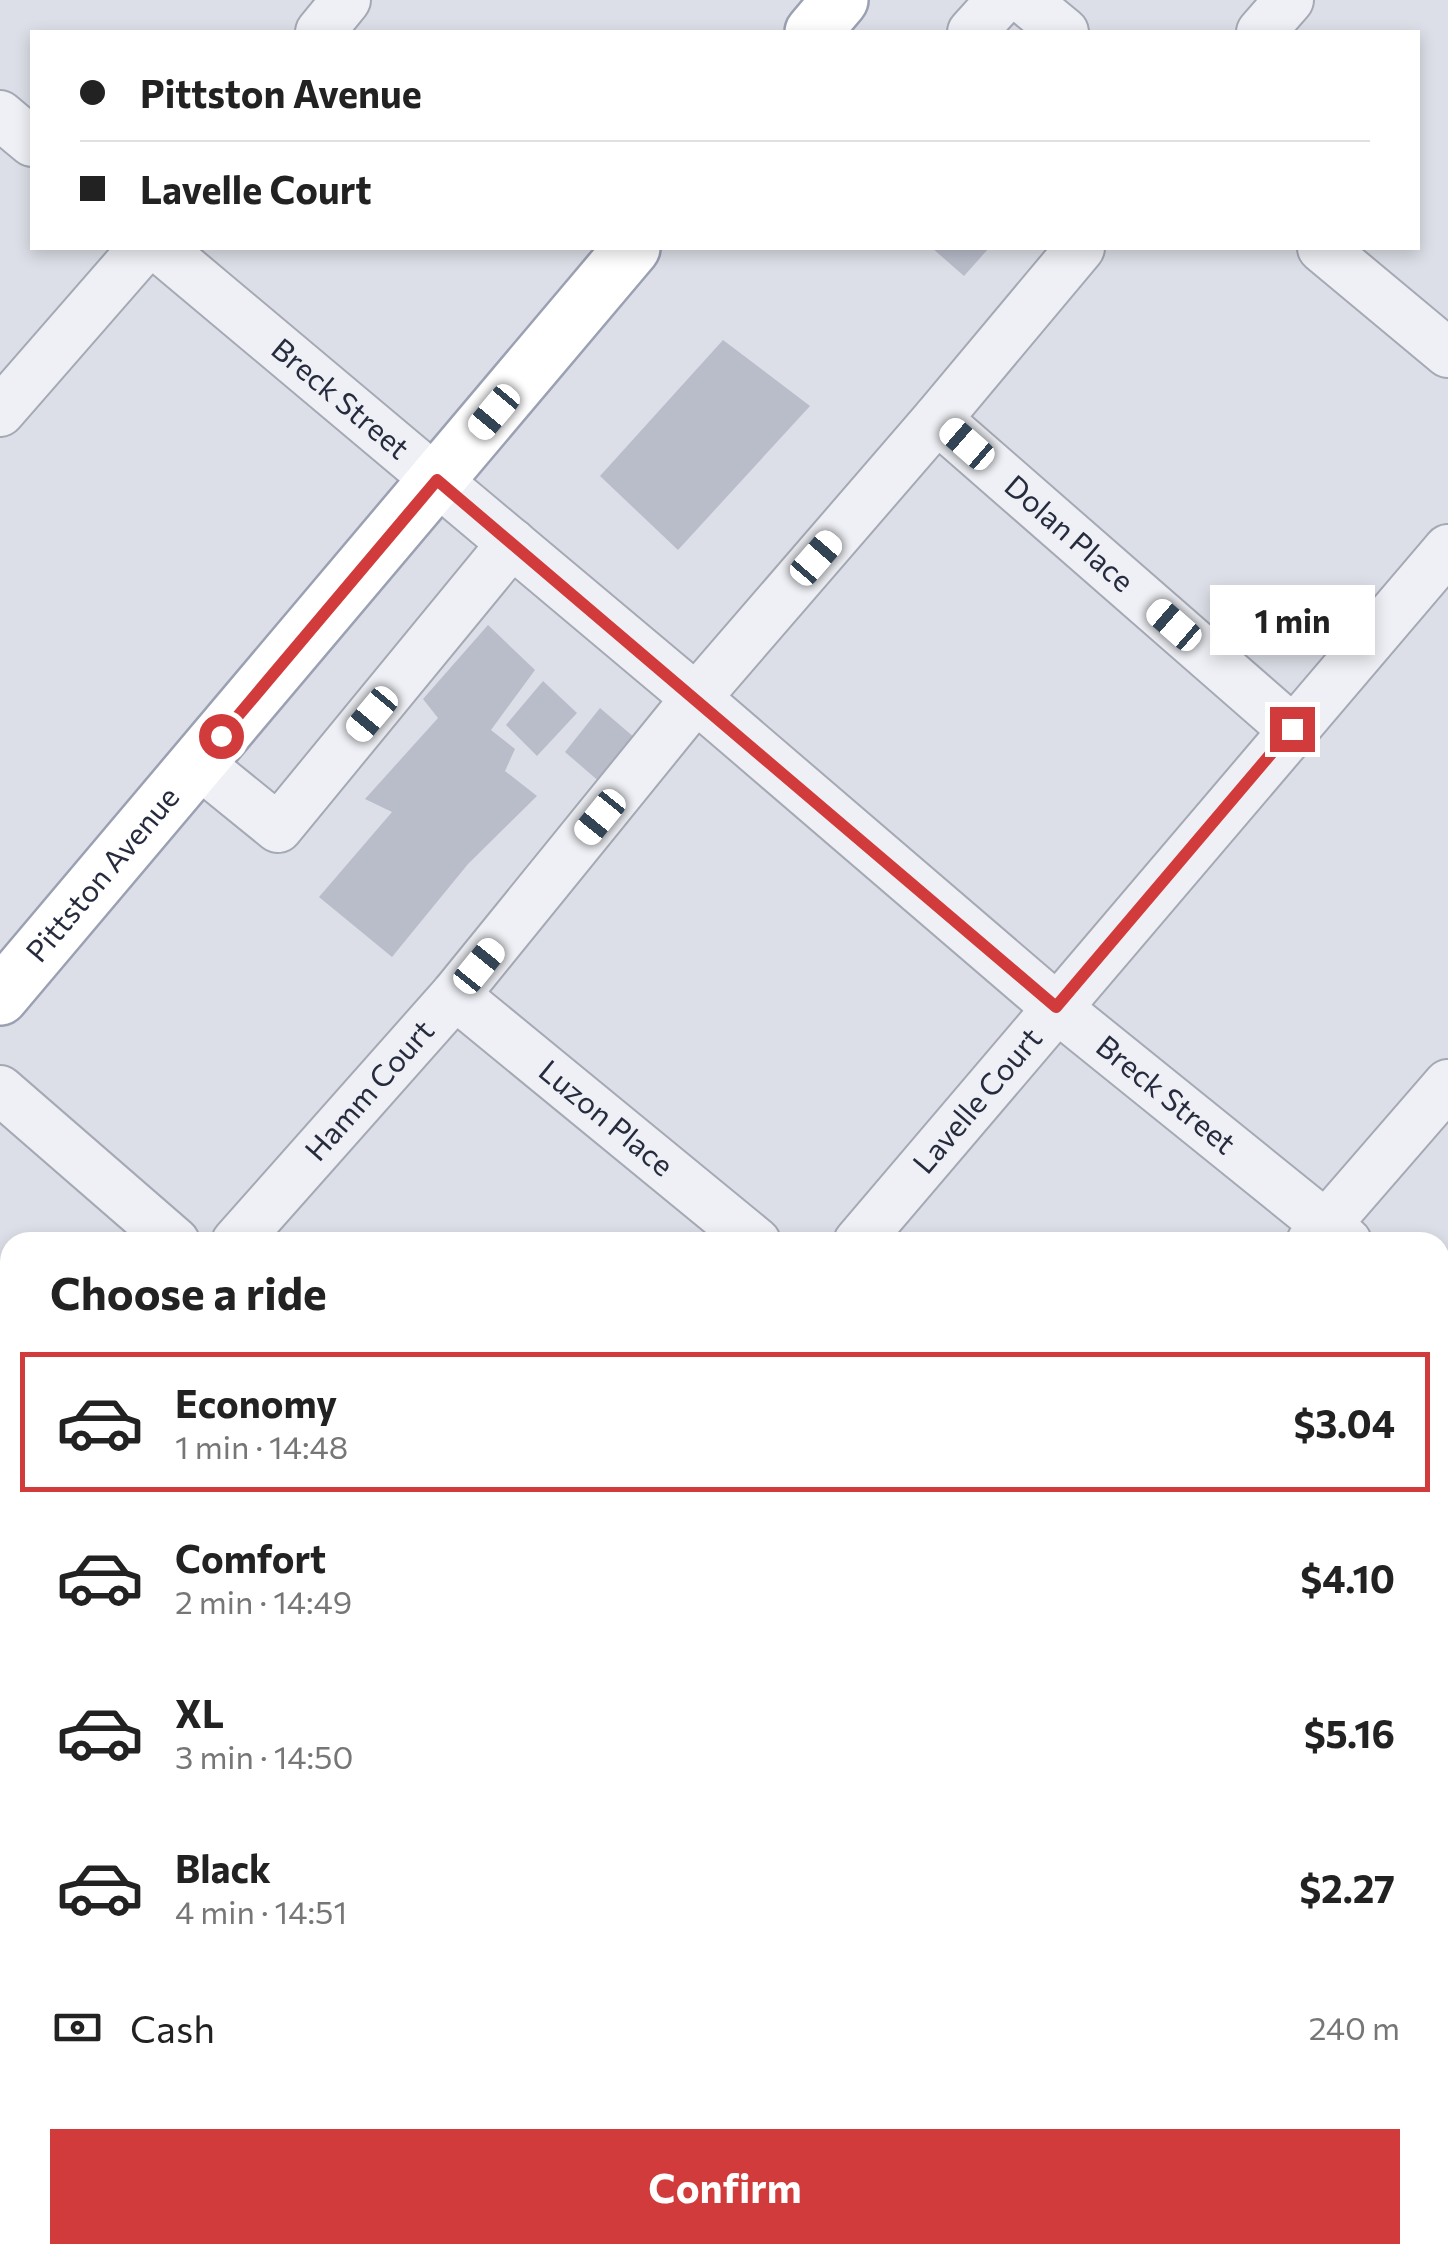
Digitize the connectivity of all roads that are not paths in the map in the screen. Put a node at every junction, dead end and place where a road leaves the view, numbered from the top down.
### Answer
1 (346, 0) edge
2 (840, 0) edge
3 (1002, 0) edge
4 (1025, 0) edge
5 (1288, 0) edge
6 (322, 30) edge
7 (815, 30) edge
8 (974, 30) edge
9 (1062, 30) edge
10 (1263, 30) edge
11 (0, 115) edge
12 (30, 140) edge
13 (141, 250) edge
14 (162, 250) edge
15 (630, 250) edge
16 (1078, 250) edge
17 (1324, 250) edge
18 (1448, 353) edge
19 (0, 412) edge
20 (937, 418) junction
21 (437, 480) junction
22 (512, 544) junction
23 (1448, 549) edge
24 (696, 698) junction
25 (1292, 729) junction
26 (198, 763) junction
27 (455, 996) junction
28 (0, 998) edge
29 (1056, 1007) junction
30 (1448, 1084) edge
31 (0, 1090) edge
32 (163, 1232) edge
33 (245, 1232) edge
34 (744, 1232) edge
35 (866, 1232) edge
36 (1323, 1232) edge
37 (1331, 1232) edge

1 - 6 street
2 - 7 main road
3 - 8 street
4 - 9 street
5 - 10 street
11 - 12 street
13 - 19 street
14 - 21 street, Breck Street
15 - 21 main road, Pittston Avenue
16 - 20 street, Hamm Court
17 - 18 street
20 - 24 street, Hamm Court
20 - 25 street, Dolan Place
21 - 22 street, Breck Street
21 - 26 main road, Pittston Avenue
22 - 24 street, Breck Street
22 - 26 street
23 - 25 street, Lavelle Court
24 - 27 street, Hamm Court
24 - 29 street, Breck Street
25 - 29 street, Lavelle Court
26 - 28 main road, Pittston Avenue
27 - 33 street, Hamm Court
27 - 34 street, Luzon Place
29 - 35 street, Lavelle Court
29 - 36 street, Breck Street
30 - 37 street
31 - 32 street

